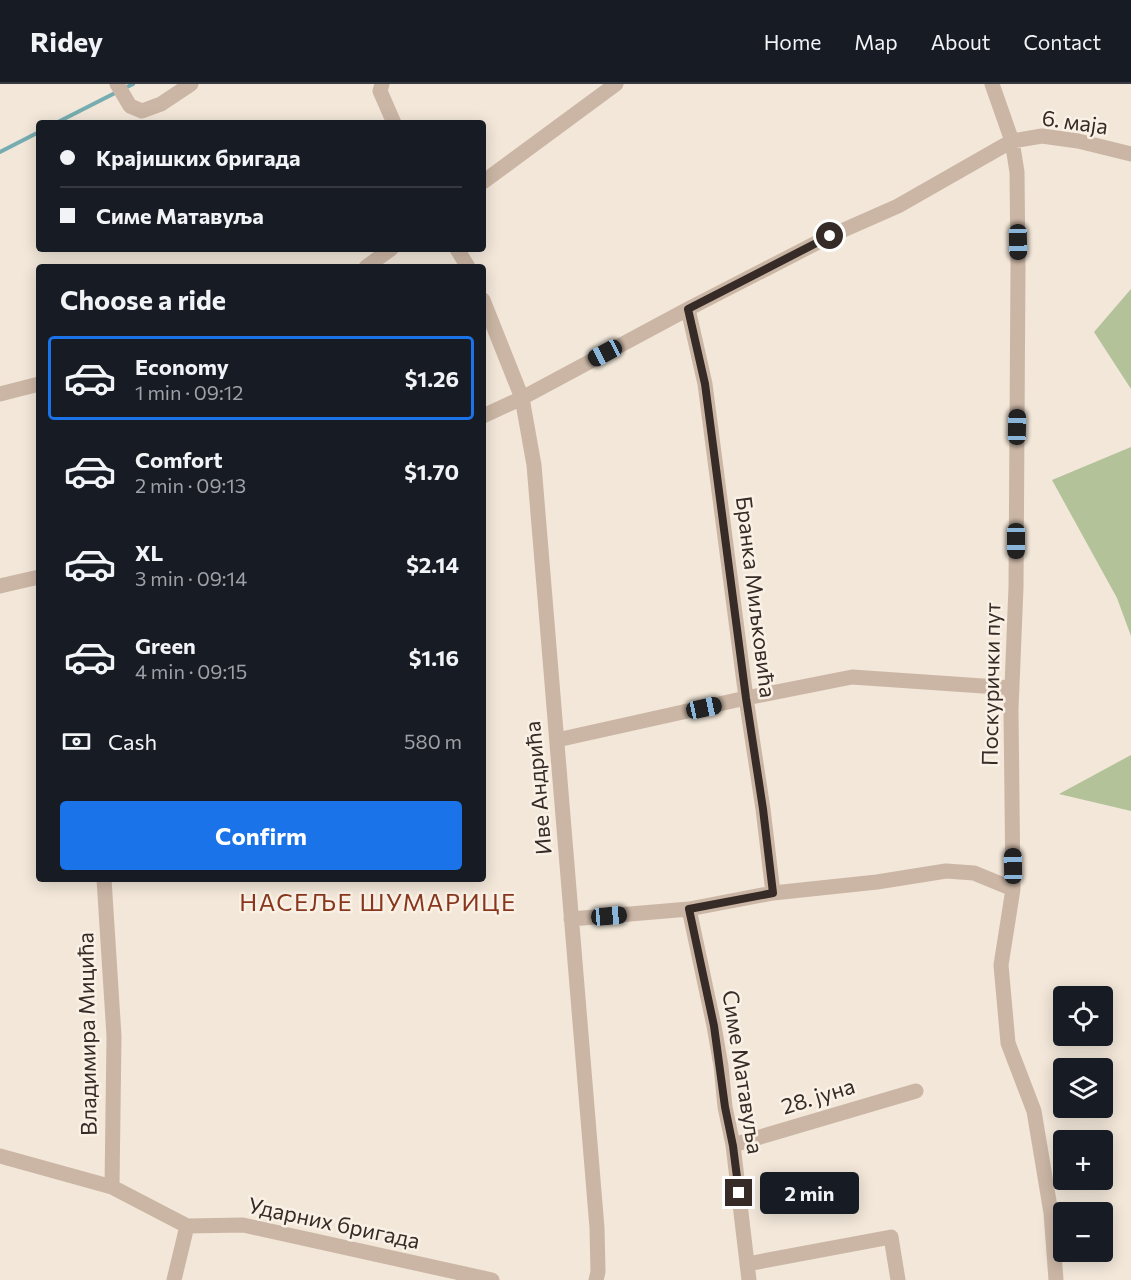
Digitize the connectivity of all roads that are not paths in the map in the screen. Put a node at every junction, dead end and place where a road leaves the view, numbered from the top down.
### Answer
1 (191, 84) edge
2 (616, 84) edge
3 (992, 84) edge
4 (377, 86) edge
5 (120, 89) edge
6 (393, 120) edge
7 (1012, 141) junction
8 (1131, 154) edge
9 (486, 180) edge
10 (387, 252) edge
11 (370, 264) edge
12 (486, 308) edge
13 (688, 309) junction
14 (36, 385) edge
15 (0, 394) edge
16 (522, 398) junction
17 (486, 415) edge
18 (36, 578) edge
19 (0, 586) edge
20 (1012, 688) junction
21 (746, 698) junction
22 (557, 740) junction
23 (104, 882) edge
24 (1013, 889) junction
25 (773, 893) junction
26 (689, 909) junction
27 (571, 919) junction
28 (916, 1090) dead end
29 (733, 1146) junction
30 (0, 1156) edge
31 (112, 1187) junction
32 (186, 1226) junction
33 (747, 1264) junction
34 (174, 1280) edge
35 (492, 1280) edge
36 (596, 1280) edge
37 (749, 1280) edge
38 (898, 1280) edge
39 (1056, 1280) edge

1 - 5 street
2 - 9 street
3 - 7 street, Поскурички пут
4 - 6 street
7 - 8 street, 6. маја
7 - 13 street
7 - 20 street, Поскурички пут
10 - 11 street
12 - 16 street, Иве Андрића
13 - 16 street
13 - 21 street, Бранка Миљковића
14 - 15 street
16 - 17 street
16 - 22 street, Иве Андрића
18 - 19 street
20 - 21 street
20 - 24 street, Поскурички пут
21 - 22 street
21 - 25 street, Бранка Миљковића
22 - 27 street, Иве Андрића
23 - 31 street, Владимира Мицића
24 - 25 street
24 - 39 street, Поскурички пут
25 - 26 street
26 - 27 street
26 - 29 street, Симе Матавуља
27 - 36 street, Иве Андрића
28 - 29 street, 28. јуна
29 - 33 street, Симе Матавуља
30 - 31 street, Ударних бригада
31 - 32 street, Ударних бригада
32 - 34 street
32 - 35 street, Ударних бригада
33 - 37 street, Симе Матавуља
33 - 38 street

